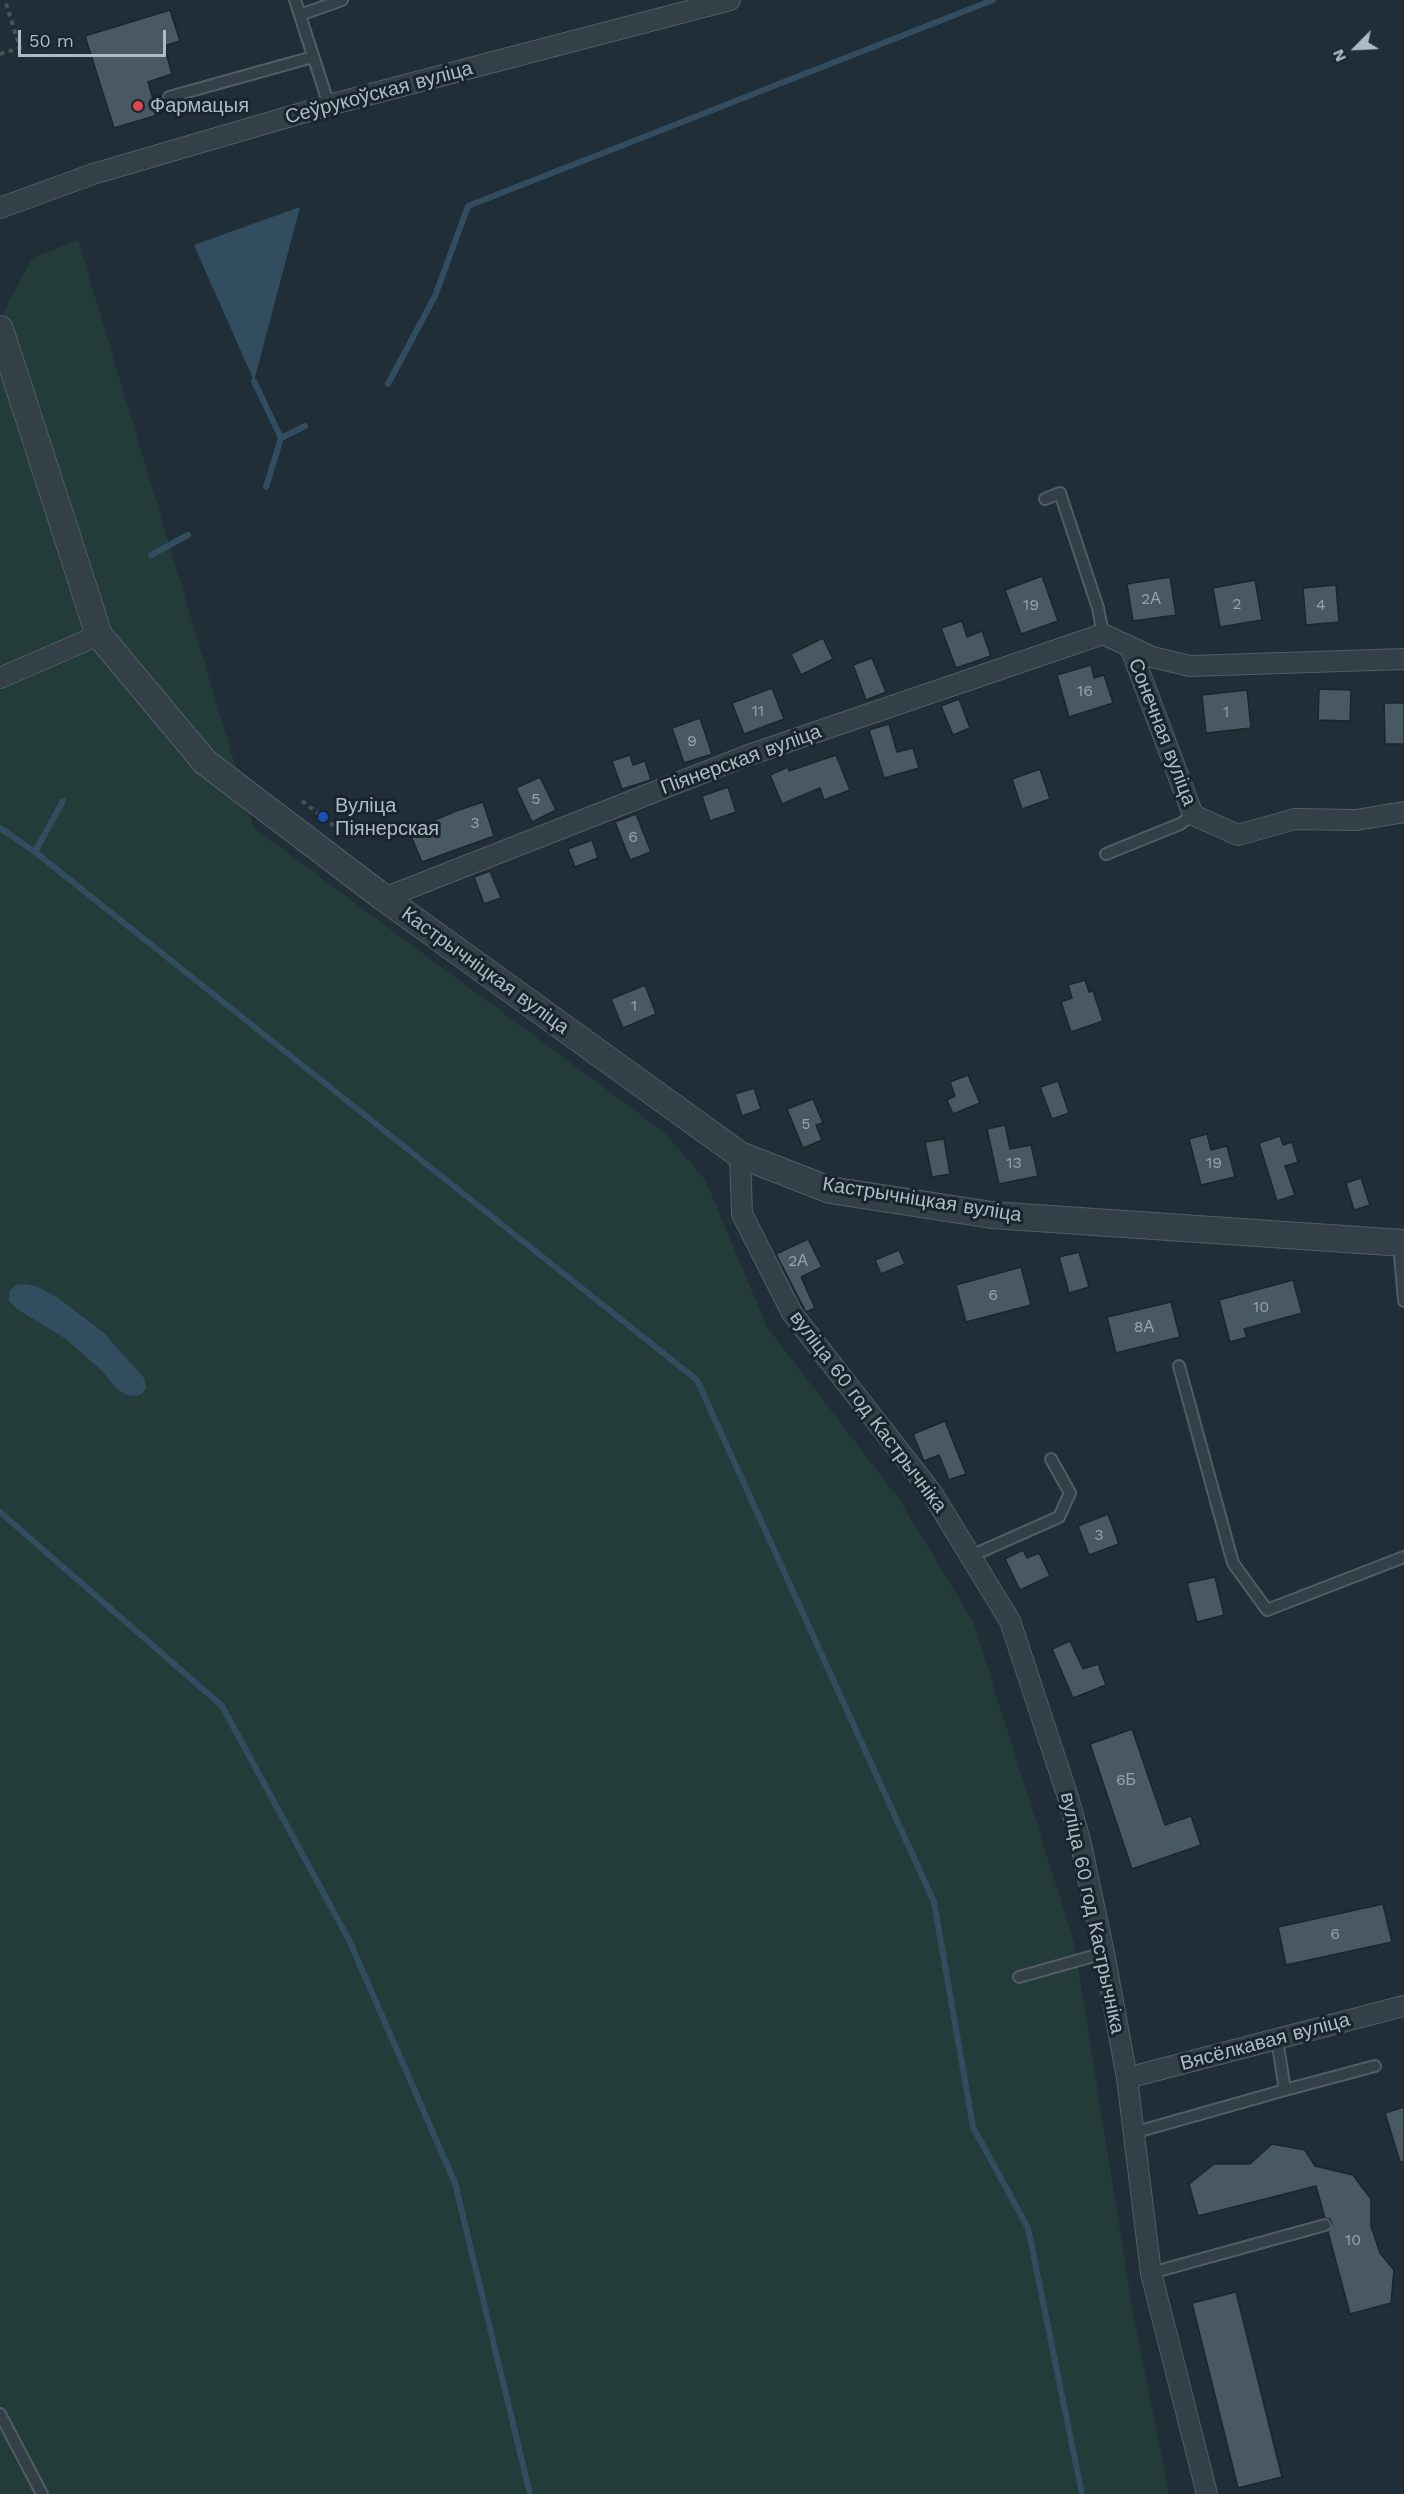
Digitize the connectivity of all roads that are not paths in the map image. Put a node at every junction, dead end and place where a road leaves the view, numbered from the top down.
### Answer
1 (295, 0) edge
2 (342, 0) edge
3 (729, 0) edge
4 (706, 3) edge
5 (300, 15) junction
6 (313, 57) junction
7 (169, 97) dead end
8 (329, 105) junction
9 (0, 208) edge
10 (0, 329) edge
11 (1044, 499) dead end
12 (1103, 634) junction
13 (99, 635) junction
14 (1130, 646) junction
15 (1404, 659) edge
16 (0, 678) edge
17 (1404, 813) edge
18 (1193, 815) junction
19 (1106, 854) dead end
20 (384, 898) junction
21 (740, 1155) junction
22 (1402, 1243) edge
23 (1404, 1301) edge
24 (1179, 1366) dead end
25 (1051, 1459) dead end
26 (971, 1556) junction
27 (1404, 1557) edge
28 (1104, 1953) junction
29 (1019, 1977) dead end
30 (1404, 2006) edge
31 (1277, 2039) junction
32 (1375, 2066) dead end
33 (1127, 2078) junction
34 (1285, 2090) junction
35 (1133, 2133) junction
36 (1325, 2225) dead end
37 (1151, 2273) junction
38 (0, 2414) edge
39 (42, 2494) edge
40 (1207, 2494) edge

1 - 5 lane
2 - 5 lane
3 - 4 street, Сеўрукоўская вуліца
4 - 8 street, Сеўрукоўская вуліца
5 - 6 lane
6 - 7 lane
6 - 8 lane
8 - 9 street, Сеўрукоўская вуліца
10 - 13 street
11 - 12 lane
12 - 14 street, Сонечная вуліца
12 - 20 street, Піянерская вуліца
13 - 16 street
13 - 20 street, Кастрычніцкая вуліца
14 - 15 street, Сонечная вуліца
14 - 18 street, Сонечная вуліца
17 - 18 street, Сонечная вуліца
18 - 19 lane
20 - 21 street, Кастрычніцкая вуліца
21 - 22 street, Кастрычніцкая вуліца
21 - 26 street, вуліца 60 год Кастрычніка
22 - 23 lane
24 - 27 lane
25 - 26 lane
26 - 28 street, вуліца 60 год Кастрычніка
28 - 29 lane
28 - 33 street, вуліца 60 год Кастрычніка
30 - 31 street, Вясёлкавая вуліца
31 - 33 street, Вясёлкавая вуліца
31 - 34 lane
32 - 34 lane
33 - 35 street, вуліца 60 год Кастрычніка
34 - 35 lane
35 - 37 street, вуліца 60 год Кастрычніка
36 - 37 lane
37 - 40 street, вуліца 60 год Кастрычніка
38 - 39 lane

